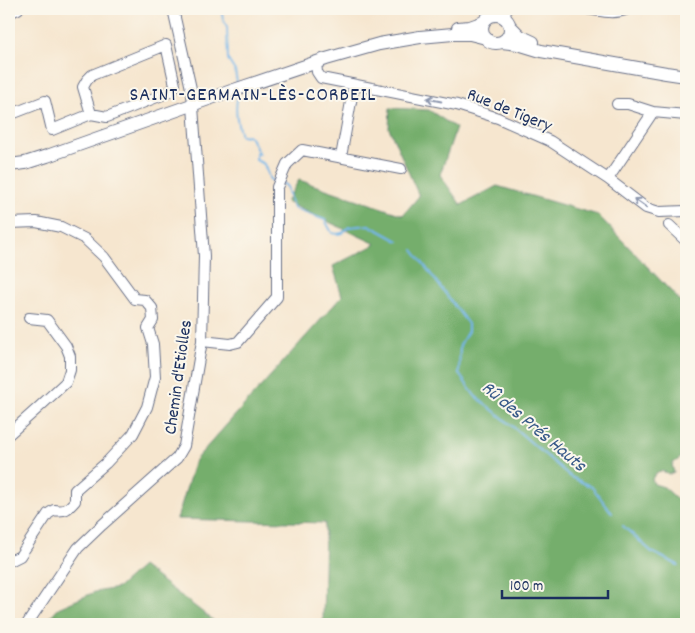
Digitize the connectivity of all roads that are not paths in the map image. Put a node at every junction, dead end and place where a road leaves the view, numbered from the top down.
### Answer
1 (18, 9) edge
2 (173, 9) edge
3 (587, 9) edge
4 (628, 9) edge
5 (9, 13) edge
6 (488, 16) edge
7 (507, 18) edge
8 (486, 38) junction
9 (502, 42) junction
10 (316, 62) junction
11 (686, 67) edge
12 (686, 74) edge
13 (354, 84) junction
14 (237, 87) junction
15 (193, 102) junction
16 (617, 104) dead end
17 (653, 112) junction
18 (91, 114) junction
19 (9, 115) edge
20 (686, 115) edge
21 (341, 157) junction
22 (9, 161) edge
23 (9, 166) edge
24 (401, 168) dead end
25 (608, 178) junction
26 (686, 211) edge
27 (9, 223) edge
28 (668, 225) dead end
29 (686, 241) edge
30 (29, 318) dead end
31 (202, 340) junction
32 (9, 434) edge
33 (9, 559) edge
34 (27, 624) edge

1 - 5 street
2 - 15 street, Chemin d'Etiolles
3 - 4 street
6 - 7 main road
6 - 8 main road
6 - 14 main road
7 - 9 main road
7 - 11 main road
8 - 9 main road
8 - 10 main road
9 - 12 main road
10 - 13 street, Rue de Tigery
10 - 14 main road
13 - 21 street
25 -> 13 street, Rue de Tigery
14 - 15 main road
15 - 22 main road
15 - 23 main road
15 - 31 street, Chemin d'Etiolles
16 - 17 street
17 - 20 street
17 - 25 street
18 - 18 street
18 - 19 street
21 - 24 street
21 - 31 street
26 -> 25 street, Rue de Tigery
27 - 33 street
28 - 29 street
30 - 32 street
31 - 34 street, Chemin d'Etiolles

